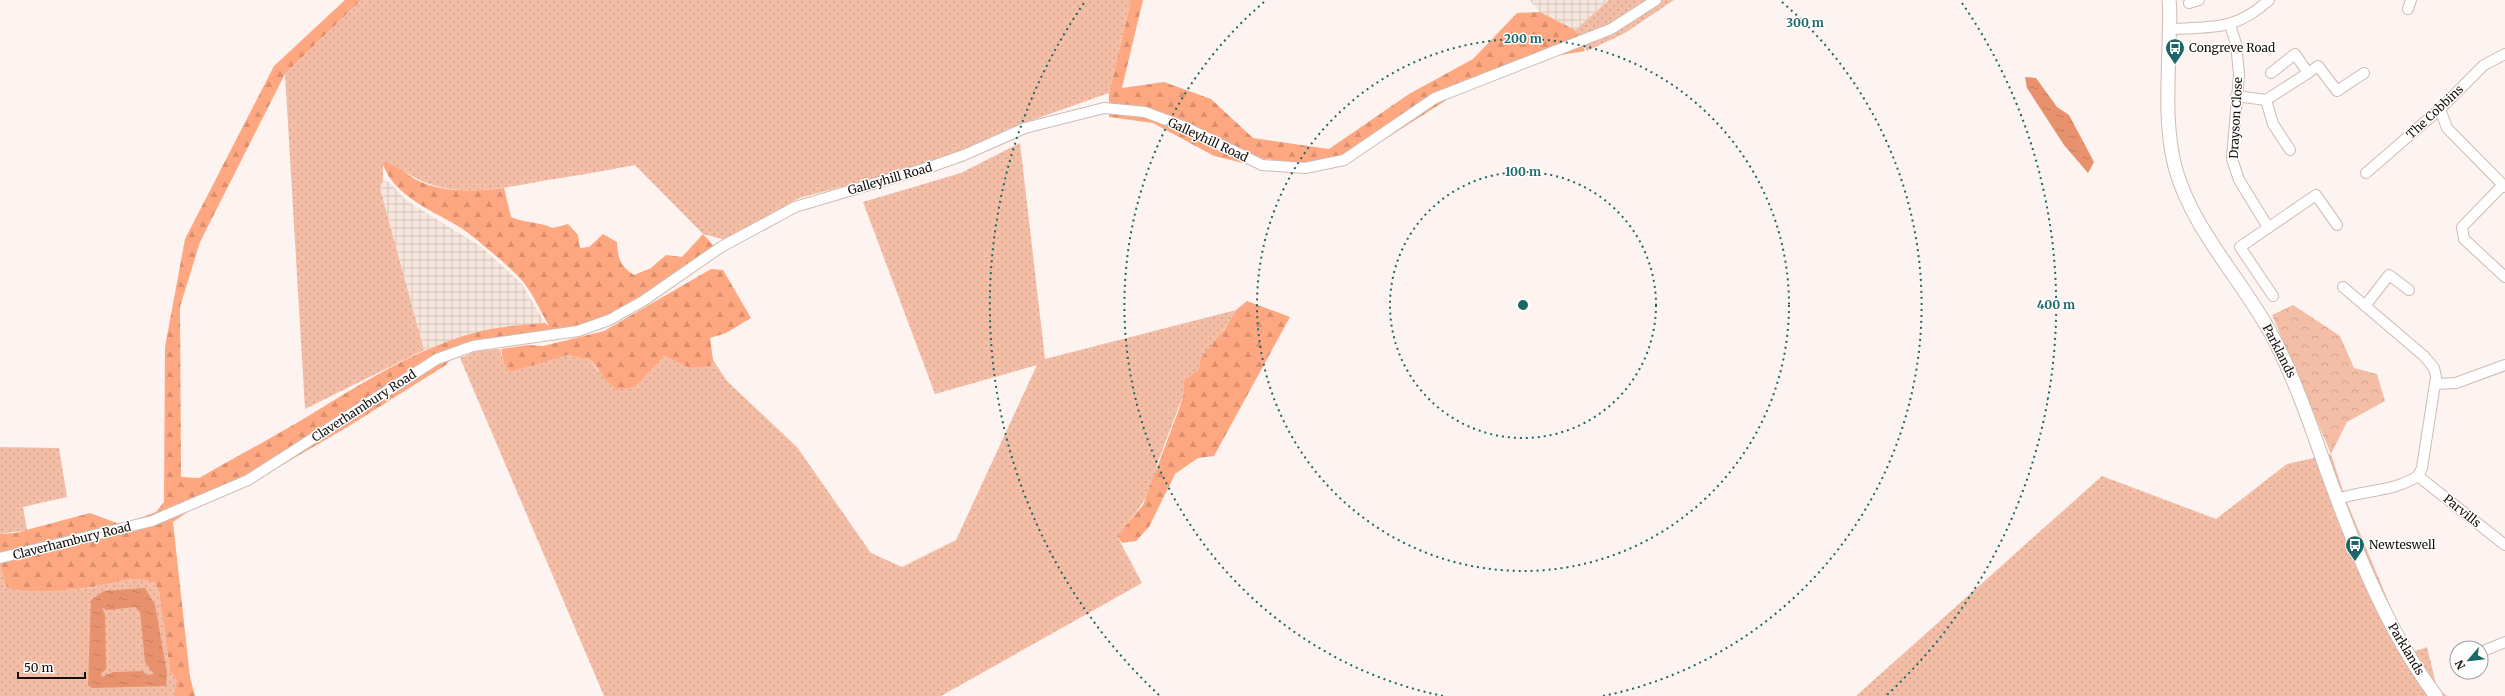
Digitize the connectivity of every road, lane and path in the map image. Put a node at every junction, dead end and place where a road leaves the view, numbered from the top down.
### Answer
1 (1656, 0) edge
2 (2169, 0) edge
3 (2269, 0) edge
4 (2230, 25) junction
5 (2169, 29) junction
6 (2505, 54) edge
7 (2308, 72) junction
8 (2271, 73) dead end
9 (2364, 73) dead end
10 (2236, 96) junction
11 (2266, 100) junction
12 (2440, 109) junction
13 (2290, 150) dead end
14 (2366, 173) dead end
15 (2504, 186) edge
16 (2337, 226) dead end
17 (2268, 227) junction
18 (721, 247) joint
19 (2505, 277) edge
20 (2343, 287) dead end
21 (2409, 290) dead end
22 (2274, 296) dead end
23 (2365, 306) junction
24 (2505, 365) edge
25 (2435, 384) junction
26 (2418, 476) junction
27 (2337, 499) junction
28 (2505, 545) edge
29 (0, 558) edge
30 (2505, 642) edge
31 (2489, 649) edge
32 (2436, 696) edge

1 - 18 street, Galleyhill Road
2 - 5 street, Parklands
3 - 4 street
4 - 5 street
4 - 10 street, Drayson Close
5 - 27 street, Parklands
6 - 12 street, The Cobbins
7 - 8 street
7 - 9 street
7 - 11 street
10 - 11 street
10 - 17 street, Drayson Close
11 - 13 street
12 - 14 street, The Cobbins
12 - 15 street
15 - 19 street
16 - 17 street
17 - 22 street
18 - 29 street, Claverhambury Road
20 - 23 street
21 - 23 street
23 - 25 street
24 - 25 street
25 - 26 street
26 - 27 street
26 - 28 street, Parvills
27 - 32 street, Parklands
30 - 31 street

